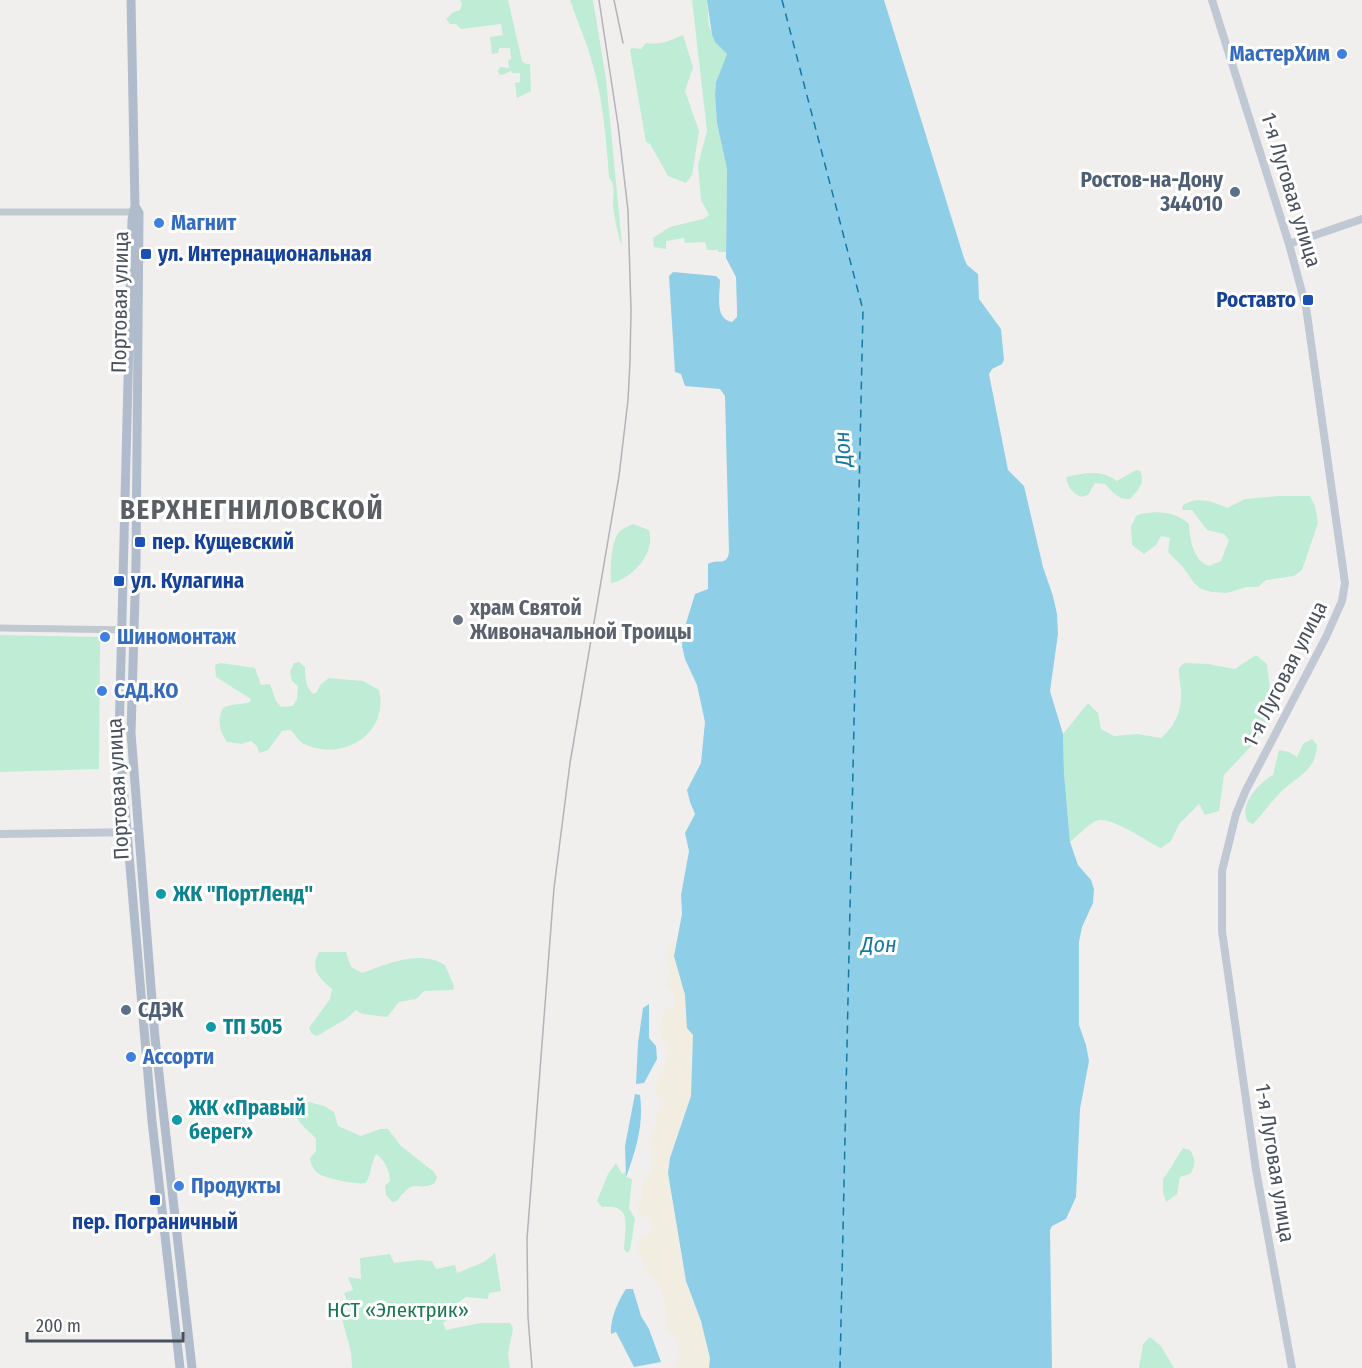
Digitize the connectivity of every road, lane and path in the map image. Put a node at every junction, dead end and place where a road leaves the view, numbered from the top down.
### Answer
1 (131, 0) edge
2 (1212, 0) edge
3 (134, 209) junction
4 (0, 212) edge
5 (1362, 219) edge
6 (1289, 244) junction
7 (0, 628) edge
8 (122, 630) junction
9 (134, 630) junction
10 (131, 719) junction
11 (120, 721) junction
12 (138, 831) junction
13 (127, 832) junction
14 (0, 834) edge
15 (180, 1368) edge
16 (192, 1368) edge
17 (1292, 1368) edge

1 - 3 main road, Портовая улица
2 - 6 main road, 1-я Луговая улица
3 - 4 street
3 - 8 main road, Портовая улица
3 - 9 main road, Портовая улица
5 - 6 main road
6 - 17 main road, 1-я Луговая улица
7 - 8 street
8 - 9 street
8 - 11 main road, Портовая улица
9 - 10 main road, Портовая улица
10 - 11 main road
10 - 12 main road, Портовая улица
11 - 13 main road, Портовая улица
12 - 13 main road
12 - 16 main road, Портовая улица
13 - 14 main road
13 - 15 main road, Портовая улица

